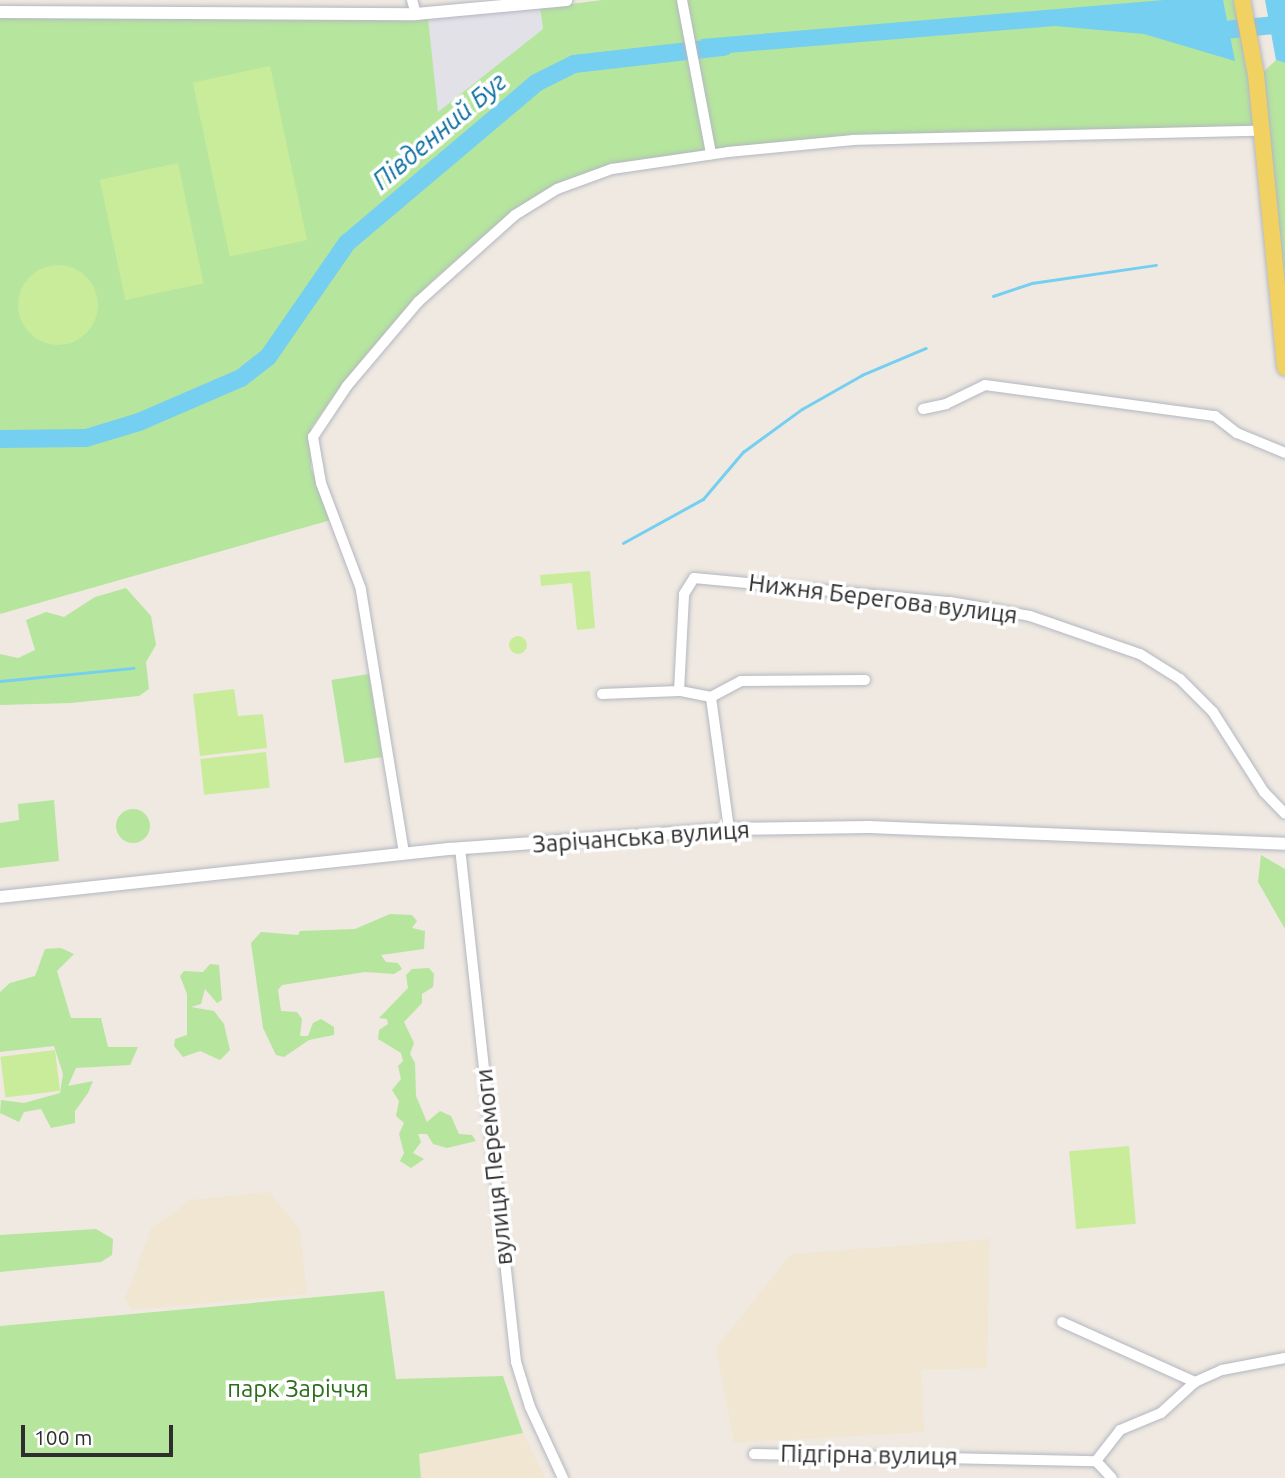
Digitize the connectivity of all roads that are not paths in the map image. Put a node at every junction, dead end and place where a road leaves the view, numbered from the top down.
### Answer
1 (412, 0) edge
2 (566, 0) edge
3 (682, 0) edge
4 (1242, 0) edge
5 (0, 12) edge
6 (416, 14) junction
7 (1262, 131) junction
8 (711, 154) junction
9 (1285, 368) edge
10 (923, 409) dead end
11 (1285, 453) edge
12 (865, 680) dead end
13 (679, 691) junction
14 (603, 694) dead end
15 (711, 697) junction
16 (1285, 814) edge
17 (729, 829) junction
18 (1285, 844) edge
19 (460, 848) junction
20 (404, 853) junction
21 (0, 897) edge
22 (1062, 1322) dead end
23 (1285, 1358) edge
24 (1195, 1382) junction
25 (754, 1454) dead end
26 (1096, 1461) junction
27 (563, 1478) edge
28 (1112, 1478) edge

1 - 6 street
2 - 6 street
3 - 8 street
4 - 7 main road
5 - 6 street
7 - 8 street
7 - 9 main road
8 - 20 street
10 - 11 street
12 - 15 street
13 - 14 street
13 - 15 street
13 - 16 street, Нижня Берегова вулиця
15 - 17 street
17 - 18 street, Зарічанська вулиця
17 - 19 street, Зарічанська вулиця
19 - 20 street, Зарічанська вулиця
19 - 27 street, вулиця Перемоги
20 - 21 street, Зарічанська вулиця
22 - 24 street
23 - 24 street
24 - 26 street
25 - 26 street, Підгірна вулиця
26 - 28 street

